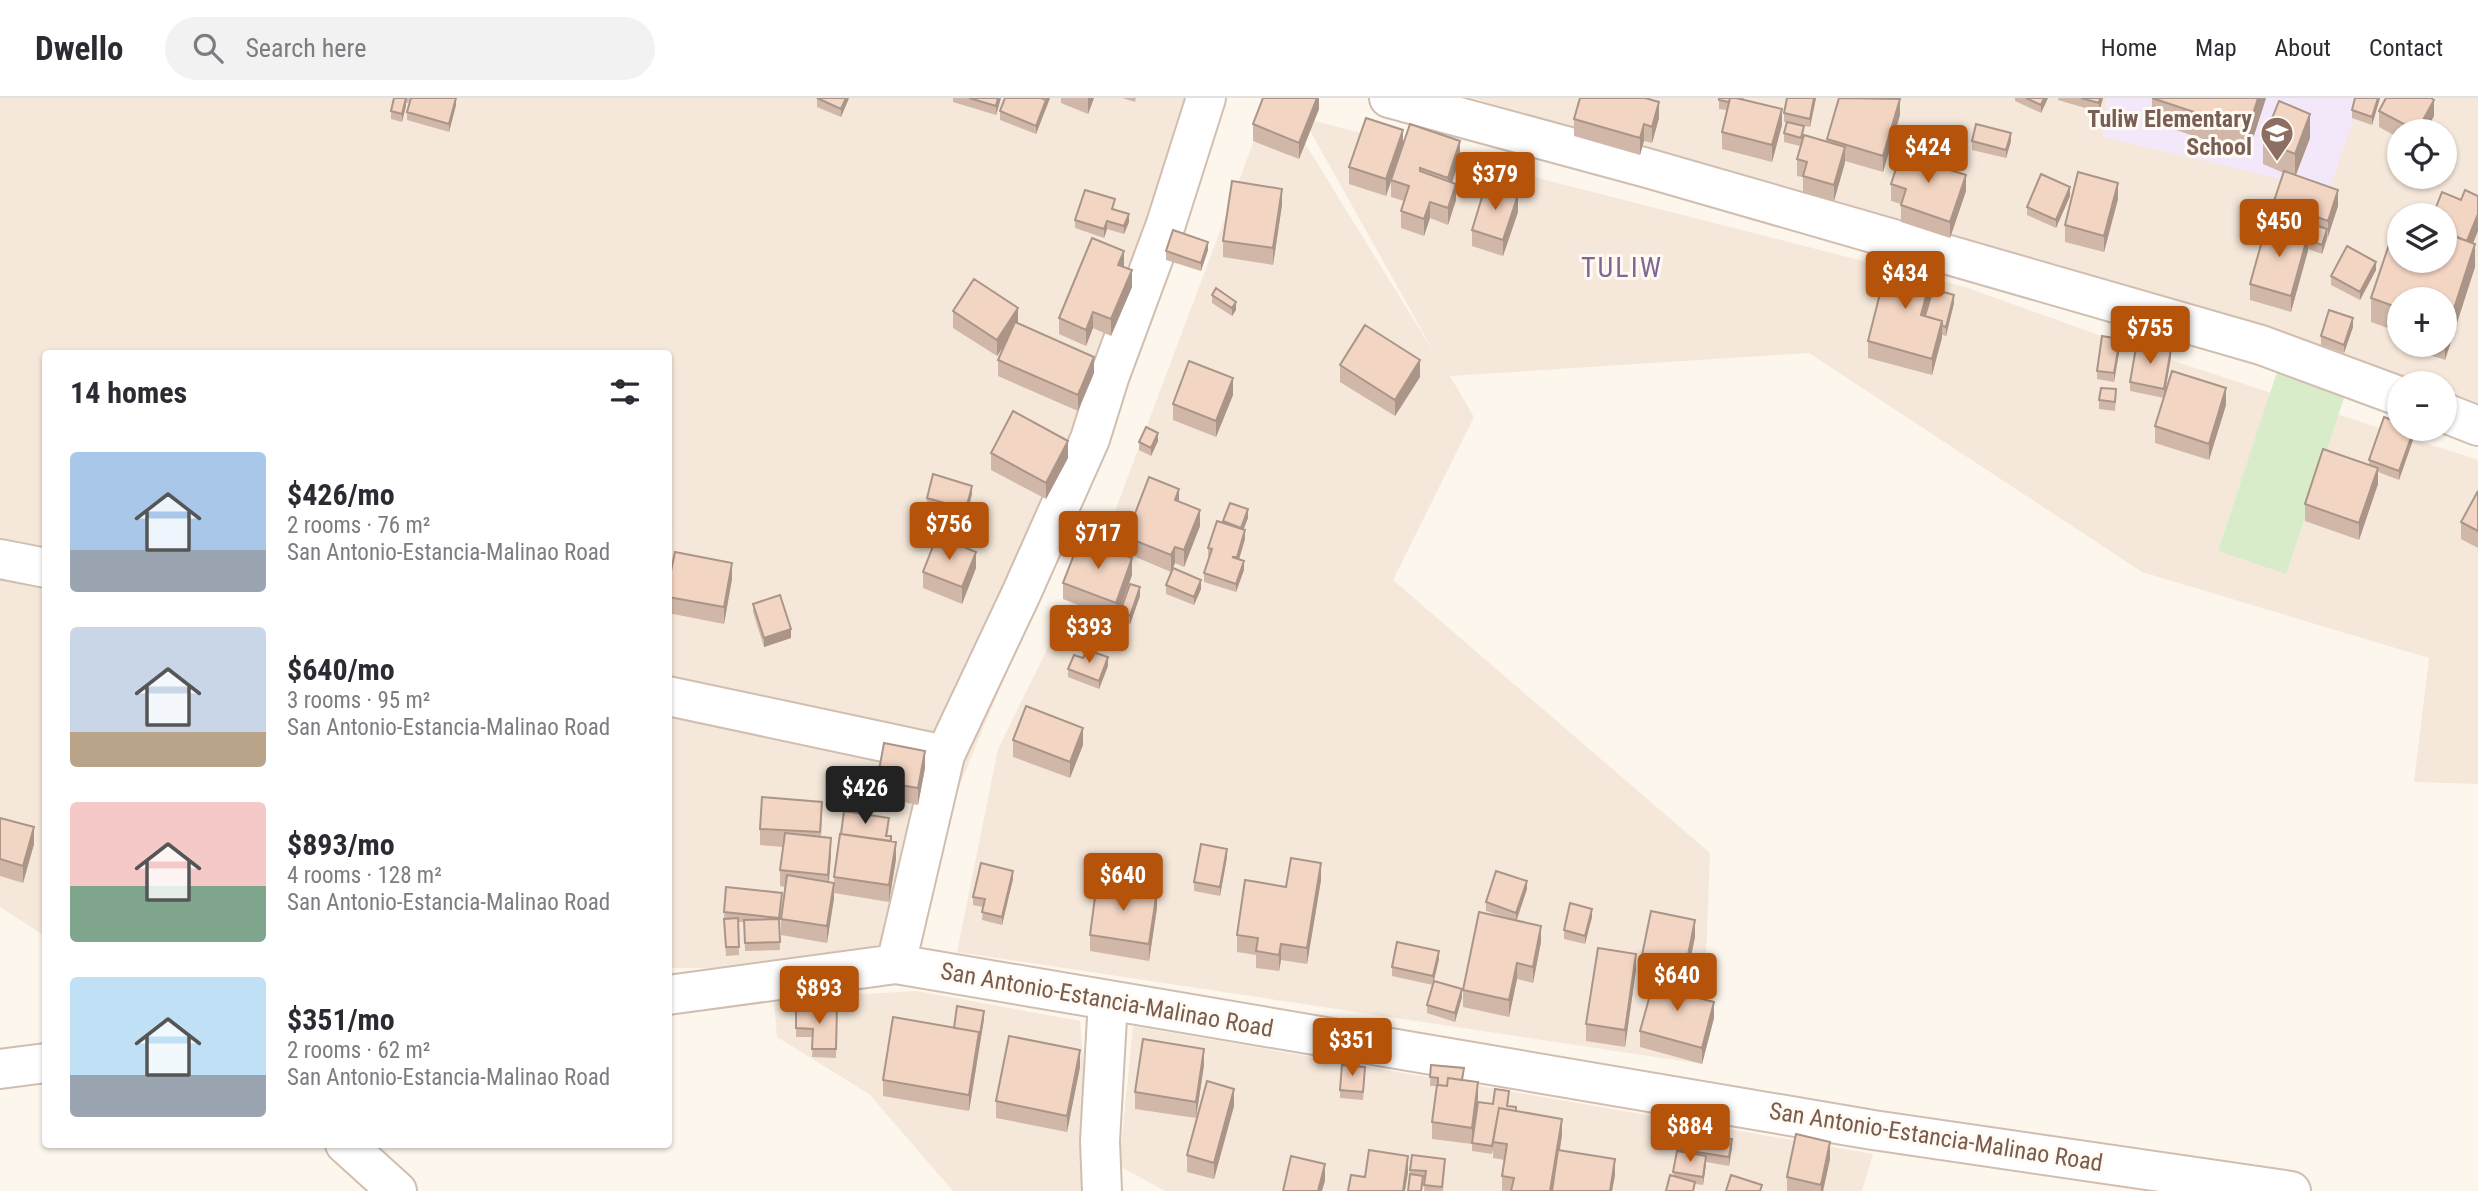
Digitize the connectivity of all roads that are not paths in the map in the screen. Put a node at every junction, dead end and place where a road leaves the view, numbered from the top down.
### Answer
1 (1206, 98) edge
2 (1389, 98) edge
3 (2387, 392) edge
4 (2457, 418) edge
5 (2478, 426) edge
6 (0, 559) edge
7 (42, 567) edge
8 (672, 696) edge
9 (945, 755) junction
10 (896, 964) junction
11 (672, 994) edge
12 (1108, 1000) junction
13 (42, 1064) edge
14 (0, 1069) edge
15 (349, 1148) edge
16 (397, 1191) edge
17 (1102, 1191) edge
18 (2291, 1191) edge

1 - 9 street
2 - 3 street
4 - 5 street
6 - 7 street
8 - 9 street
9 - 10 street
10 - 11 street, San Antonio-Estancia-Malinao Road
10 - 12 street, San Antonio-Estancia-Malinao Road
12 - 17 street
12 - 18 street, San Antonio-Estancia-Malinao Road
13 - 14 street
15 - 16 street

